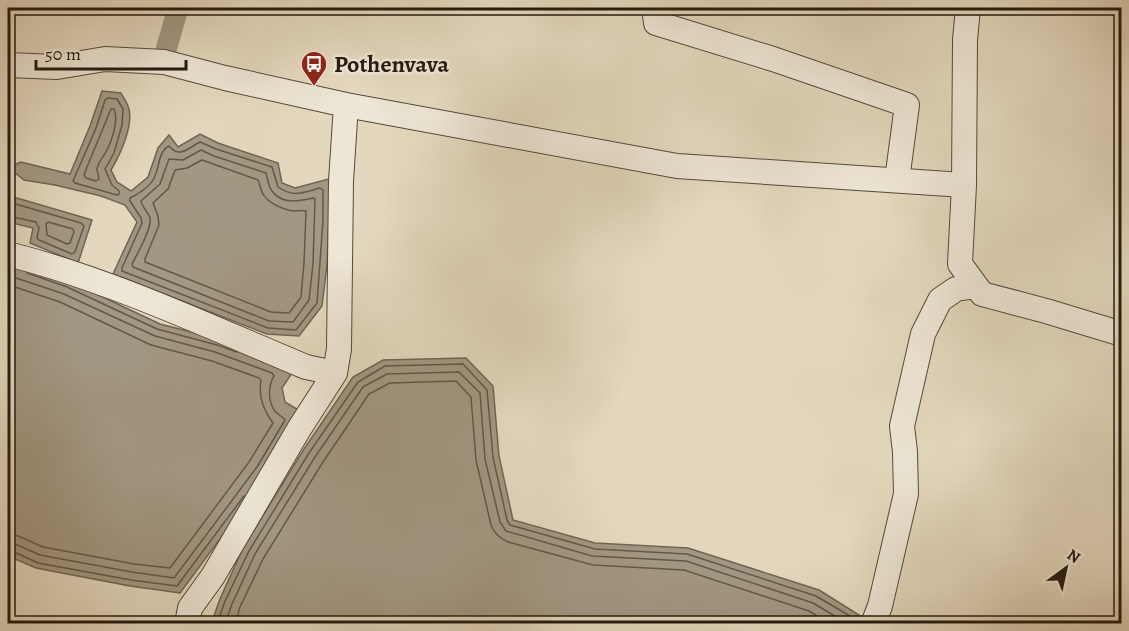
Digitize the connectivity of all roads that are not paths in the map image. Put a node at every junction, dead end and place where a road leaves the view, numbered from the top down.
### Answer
1 (654, 8) edge
2 (968, 8) edge
3 (8, 65) edge
4 (346, 105) junction
5 (897, 180) junction
6 (964, 185) junction
7 (8, 254) edge
8 (975, 286) junction
9 (1122, 334) edge
10 (335, 373) junction
11 (187, 624) edge
12 (873, 624) edge

1 - 5 street
2 - 6 street
3 - 4 street
4 - 5 street
4 - 10 street
5 - 6 street
6 - 8 street
7 - 10 street
8 - 9 street
8 - 12 street
10 - 11 street

